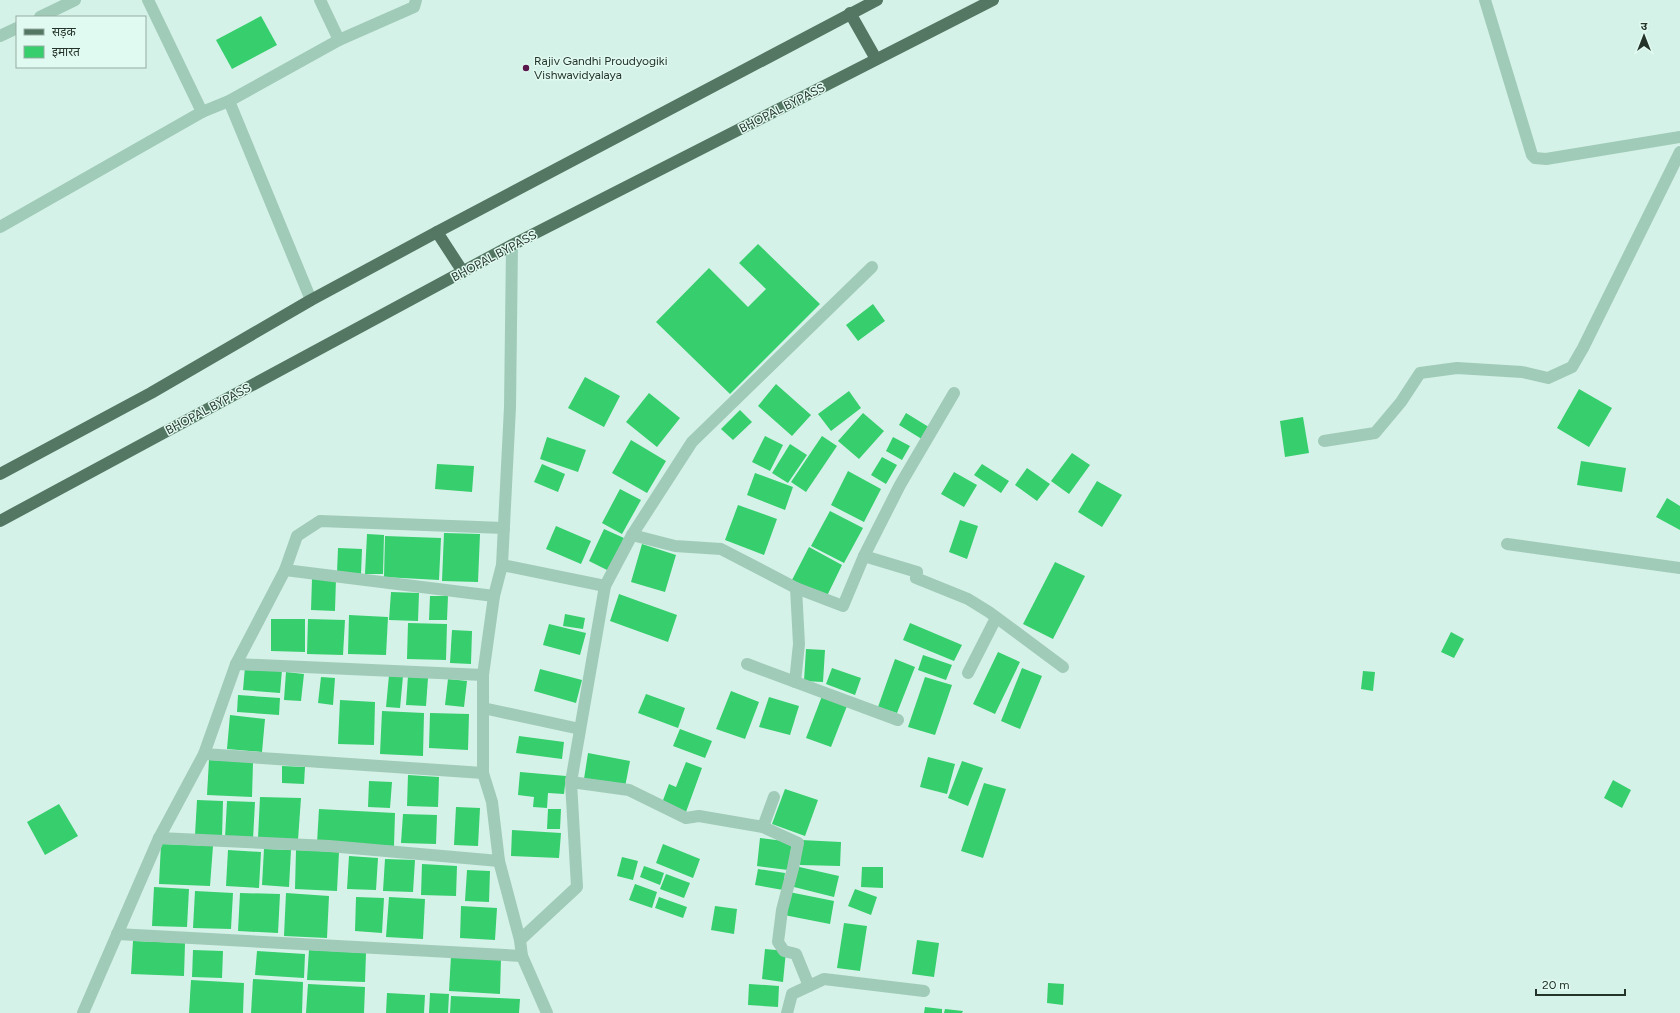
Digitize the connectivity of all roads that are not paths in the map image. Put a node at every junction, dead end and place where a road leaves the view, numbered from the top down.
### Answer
1 (75, 0) edge
2 (148, 0) edge
3 (320, 0) edge
4 (416, 0) edge
5 (877, 0) edge
6 (993, 0) edge
7 (1485, 0) edge
8 (850, 13) junction
9 (42, 16) edge
10 (16, 28) edge
11 (0, 36) edge
12 (339, 40) junction
13 (876, 60) junction
14 (229, 101) junction
15 (202, 112) junction
16 (1680, 137) edge
17 (1680, 152) edge
18 (0, 227) edge
19 (438, 232) junction
20 (512, 245) junction
21 (872, 267) dead end
22 (463, 272) junction
23 (311, 300) junction
24 (954, 393) dead end
25 (1324, 441) dead end
26 (0, 474) edge
27 (0, 521) edge
28 (504, 528) junction
29 (632, 535) junction
30 (1507, 544) dead end
31 (864, 556) junction
32 (502, 565) junction
33 (1680, 568) edge
34 (285, 570) junction
35 (605, 586) junction
36 (796, 588) junction
37 (494, 596) junction
38 (996, 618) junction
39 (236, 664) junction
40 (747, 664) dead end
41 (1063, 667) dead end
42 (968, 673) dead end
43 (483, 675) junction
44 (795, 682) junction
45 (483, 708) junction
46 (898, 720) dead end
47 (580, 729) junction
48 (204, 754) junction
49 (483, 773) junction
50 (571, 782) junction
51 (774, 797) dead end
52 (763, 827) junction
53 (159, 838) junction
54 (499, 861) junction
55 (117, 934) junction
56 (520, 940) junction
57 (522, 956) junction
58 (809, 986) junction
59 (924, 991) dead end
60 (83, 1013) edge
61 (547, 1013) edge
62 (786, 1013) edge

1 - 9 street
2 - 15 street
3 - 12 street
4 - 12 street
5 - 8 main road
6 - 13 main road, BHOPAL BYPASS
7 - 16 street
8 - 13 main road
8 - 19 main road
10 - 11 street
12 - 14 street
13 - 20 main road, BHOPAL BYPASS
14 - 15 street
14 - 23 street
15 - 18 street
17 - 25 street
19 - 22 main road
19 - 23 main road
20 - 22 main road, BHOPAL BYPASS
20 - 28 street
21 - 29 street
22 - 27 main road, BHOPAL BYPASS
23 - 26 main road
24 - 31 street
28 - 32 street
28 - 34 street
29 - 35 street
29 - 36 street
30 - 33 street
31 - 36 street
31 - 38 street
32 - 35 street
32 - 37 street
34 - 37 street
34 - 39 street
35 - 47 street
36 - 44 street
37 - 43 street
38 - 41 street
38 - 42 street
39 - 43 street
39 - 48 street
40 - 44 street
43 - 45 street
44 - 46 street
45 - 47 street
45 - 49 street
47 - 50 street
48 - 49 street
48 - 53 street
49 - 54 street
50 - 52 street
50 - 56 street
51 - 52 street
52 - 58 street
53 - 54 street
53 - 55 street
54 - 56 street
55 - 57 street
55 - 60 street
56 - 57 street
57 - 61 street
58 - 59 street
58 - 62 street

